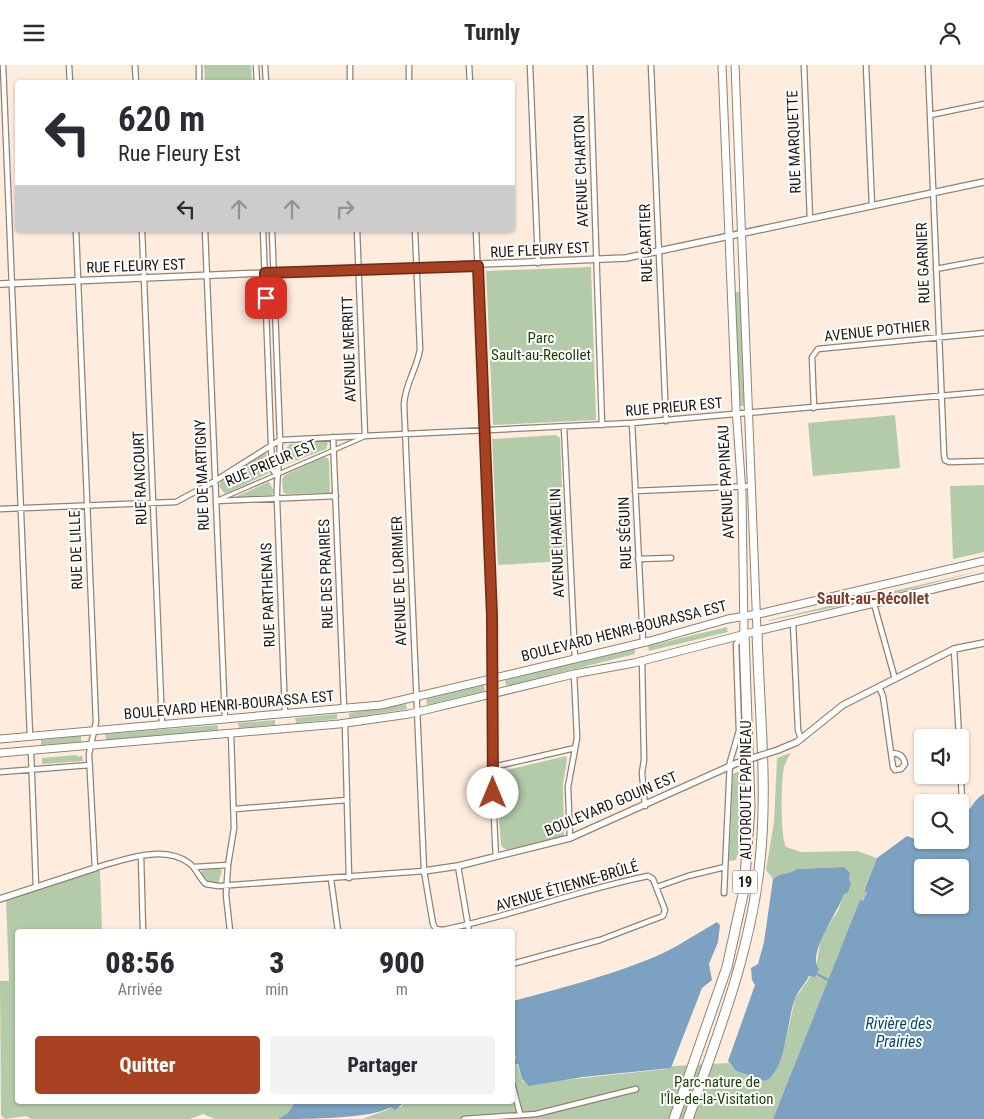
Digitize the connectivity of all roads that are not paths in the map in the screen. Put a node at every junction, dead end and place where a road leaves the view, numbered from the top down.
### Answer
1 (3, 65) edge
2 (69, 65) edge
3 (135, 65) edge
4 (198, 65) edge
5 (256, 65) edge
6 (265, 65) edge
7 (350, 65) edge
8 (409, 65) edge
9 (469, 65) edge
10 (530, 65) edge
11 (590, 65) edge
12 (651, 65) edge
13 (722, 65) edge
14 (735, 65) edge
15 (804, 65) edge
16 (866, 65) edge
17 (928, 65) edge
18 (70, 80) edge
19 (136, 80) edge
20 (199, 80) edge
21 (257, 80) edge
22 (266, 80) edge
23 (350, 80) edge
24 (409, 80) edge
25 (470, 80) edge
26 (984, 104) edge
27 (930, 115) junction
28 (984, 182) edge
29 (933, 193) junction
30 (872, 206) junction
31 (810, 219) junction
32 (76, 232) edge
33 (142, 232) edge
34 (205, 232) edge
35 (263, 232) edge
36 (272, 232) edge
37 (357, 232) edge
38 (415, 232) edge
39 (476, 232) edge
40 (742, 234) junction
41 (729, 236) junction
42 (264, 246) junction
43 (273, 246) junction
44 (659, 252) junction
45 (597, 260) junction
46 (984, 260) edge
47 (538, 263) junction
48 (478, 266) junction
49 (417, 267) junction
50 (936, 269) junction
51 (358, 270) junction
52 (265, 273) junction
53 (274, 273) junction
54 (207, 276) junction
55 (144, 279) junction
56 (78, 281) junction
57 (12, 283) junction
58 (0, 284) edge
59 (984, 333) edge
60 (939, 337) junction
61 (984, 392) edge
62 (942, 395) junction
63 (814, 408) junction
64 (749, 413) junction
65 (736, 415) junction
66 (666, 421) junction
67 (632, 423) junction
68 (602, 425) junction
69 (564, 427) junction
70 (485, 431) junction
71 (406, 435) junction
72 (333, 437) junction
73 (365, 437) junction
74 (280, 440) junction
75 (272, 446) junction
76 (333, 450) junction
77 (984, 461) edge
78 (276, 474) junction
79 (215, 481) junction
80 (752, 486) junction
81 (741, 487) junction
82 (636, 491) junction
83 (336, 496) junction
84 (276, 500) junction
85 (216, 501) junction
86 (153, 503) junction
87 (87, 506) junction
88 (20, 508) junction
89 (0, 509) edge
90 (671, 558) dead end
91 (638, 559) junction
92 (984, 561) edge
93 (984, 577) edge
94 (874, 605) junction
95 (757, 614) junction
96 (743, 616) junction
97 (793, 623) junction
98 (757, 631) junction
99 (744, 634) junction
100 (643, 642) junction
101 (984, 643) edge
102 (954, 649) junction
103 (575, 659) junction
104 (642, 660) junction
105 (574, 674) junction
106 (494, 679) junction
107 (895, 679) junction
108 (879, 687) junction
109 (494, 693) junction
110 (416, 697) junction
111 (344, 709) junction
112 (418, 712) junction
113 (285, 714) junction
114 (225, 719) junction
115 (345, 724) junction
116 (162, 725) junction
117 (959, 729) edge
118 (94, 731) junction
119 (231, 733) junction
120 (30, 736) junction
121 (0, 739) edge
122 (801, 739) junction
123 (91, 745) junction
124 (575, 748) junction
125 (31, 751) junction
126 (0, 753) edge
127 (891, 753) dead end
128 (90, 765) junction
129 (730, 765) junction
130 (493, 767) junction
131 (32, 769) junction
132 (0, 772) edge
133 (347, 800) junction
134 (645, 806) junction
135 (234, 809) junction
136 (570, 838) junction
137 (141, 857) junction
138 (496, 857) junction
139 (228, 865) junction
140 (458, 866) junction
141 (194, 867) junction
142 (725, 867) junction
143 (95, 868) junction
144 (424, 871) junction
145 (349, 878) junction
146 (331, 879) junction
147 (226, 886) junction
148 (36, 887) junction
149 (657, 887) junction
150 (724, 893) dead end
151 (0, 899) edge
152 (468, 925) junction
153 (143, 929) edge
154 (230, 929) edge
155 (338, 929) edge
156 (437, 929) edge
157 (444, 929) edge
158 (469, 929) edge
159 (515, 963) edge
160 (636, 1089) dead end
161 (515, 1095) edge
162 (520, 1114) junction
163 (464, 1119) edge
164 (674, 1119) edge
165 (688, 1119) edge

1 - 57 street
2 - 18 street
3 - 19 street
4 - 20 street
5 - 21 street
6 - 22 street
7 - 23 street
8 - 24 street
9 - 25 street
10 - 47 street
11 - 45 street, AVENUE CHARTON
12 - 44 street, RUE CARTIER
13 - 41 main road, AVENUE PAPINEAU
14 - 40 main road, AVENUE PAPINEAU
15 - 31 street, RUE MARQUETTE
16 - 30 street
17 - 27 street, RUE GARNIER
26 - 27 street
27 - 29 street, RUE GARNIER
28 - 29 street, RUE FLEURY EST
29 - 30 street, RUE FLEURY EST
29 - 50 street, RUE GARNIER
30 - 31 street, RUE FLEURY EST
31 - 40 street, RUE FLEURY EST
32 - 56 street, RUE DE LILLE
33 - 55 street, RUE RANCOURT
34 - 54 street, RUE DE MARTIGNY
35 - 42 street, RUE PARTHENAIS
36 - 43 street, RUE PARTHENAIS
37 - 51 street, AVENUE MERRITT
38 - 49 street, AVENUE DE LORIMIER
39 - 48 street
40 - 41 street, RUE FLEURY EST
40 - 64 main road, AVENUE PAPINEAU
41 - 44 street, RUE FLEURY EST
41 - 65 main road, AVENUE PAPINEAU
42 - 43 street
42 - 52 street, RUE PARTHENAIS
43 - 53 street, RUE PARTHENAIS
44 - 45 street, RUE FLEURY EST
44 - 66 street, RUE CARTIER
45 - 47 street, RUE FLEURY EST
45 - 68 street, AVENUE CHARTON
46 - 50 street
47 - 48 street, RUE FLEURY EST
48 - 49 street, RUE FLEURY EST
48 - 70 street
49 - 51 street, RUE FLEURY EST
49 - 71 street, AVENUE DE LORIMIER
50 - 60 street, RUE GARNIER
51 - 53 street, RUE FLEURY EST
51 - 73 street, AVENUE MERRITT
52 - 53 street, RUE FLEURY EST
52 - 54 street, RUE FLEURY EST
52 - 75 street, RUE PARTHENAIS
53 - 74 street, RUE PARTHENAIS
54 - 55 street, RUE FLEURY EST
54 - 79 street, RUE DE MARTIGNY
55 - 56 street, RUE FLEURY EST
55 - 86 street, RUE RANCOURT
56 - 57 street, RUE FLEURY EST
56 - 87 street, RUE DE LILLE
57 - 58 street, RUE FLEURY EST
57 - 88 street
59 - 60 street
60 - 62 street, RUE GARNIER
60 - 63 street, AVENUE POTHIER
61 - 62 street, RUE PRIEUR EST
62 - 63 street, RUE PRIEUR EST
62 - 77 street, RUE GARNIER
63 - 64 street, RUE PRIEUR EST
64 - 65 street, RUE PRIEUR EST
64 - 80 main road, AVENUE PAPINEAU
65 - 66 street, RUE PRIEUR EST
65 - 81 main road, AVENUE PAPINEAU
66 - 67 street, RUE PRIEUR EST
67 - 68 street, RUE PRIEUR EST
67 - 82 street, RUE SÉGUIN
68 - 69 street, RUE PRIEUR EST
69 - 70 street, RUE PRIEUR EST
69 - 103 street, AVENUE HAMELIN
70 - 71 street, RUE PRIEUR EST
70 - 106 street
71 - 73 street, RUE PRIEUR EST
71 - 110 street, AVENUE DE LORIMIER
72 - 73 street, RUE PRIEUR EST
72 - 74 street, RUE PRIEUR EST
72 - 76 street, RUE DES PRAIRIES
73 - 76 street, RUE PRIEUR EST
74 - 75 street, RUE PRIEUR EST
74 - 78 street, RUE PARTHENAIS
75 - 78 street, RUE PARTHENAIS
75 - 79 street, RUE PRIEUR EST
76 - 78 street, RUE PRIEUR EST
76 - 83 street, RUE DES PRAIRIES
78 - 84 street, RUE PARTHENAIS
78 - 85 street, RUE PRIEUR EST
79 - 85 street, RUE DE MARTIGNY
79 - 86 street, RUE PRIEUR EST
80 - 81 street
80 - 95 main road, AVENUE PAPINEAU
81 - 82 street
81 - 96 main road, AVENUE PAPINEAU
82 - 91 street, RUE SÉGUIN
83 - 84 street, RUE PRIEUR EST
83 - 111 street, RUE DES PRAIRIES
84 - 85 street, RUE PRIEUR EST
84 - 113 street, RUE PARTHENAIS
85 - 114 street, RUE DE MARTIGNY
86 - 87 street, RUE PRIEUR EST
86 - 116 street, RUE RANCOURT
87 - 88 street, RUE PRIEUR EST
87 - 118 street, RUE DE LILLE
88 - 89 street, RUE PRIEUR EST
88 - 120 street
90 - 91 street
91 - 100 street, RUE SÉGUIN
92 - 95 main road, BOULEVARD HENRI-BOURASSA EST
93 - 94 main road, BOULEVARD HENRI-BOURASSA EST
94 - 97 main road, BOULEVARD HENRI-BOURASSA EST
94 - 107 street
95 - 96 main road, BOULEVARD HENRI-BOURASSA EST
95 - 98 main road, AVENUE PAPINEAU
96 - 99 main road, AVENUE PAPINEAU
96 - 100 main road, BOULEVARD HENRI-BOURASSA EST
97 - 98 main road, BOULEVARD HENRI-BOURASSA EST
97 - 122 street
98 - 99 main road, BOULEVARD HENRI-BOURASSA EST
98 - 165 highway, AUTOROUTE PAPINEAU / 19
99 - 104 main road, BOULEVARD HENRI-BOURASSA EST
99 - 129 street, AVENUE PAPINEAU
99 - 164 highway, AUTOROUTE PAPINEAU / 19
100 - 103 main road, BOULEVARD HENRI-BOURASSA EST
101 - 102 street, BOULEVARD GOUIN EST
102 - 107 street, BOULEVARD GOUIN EST
102 - 117 street
103 - 106 main road, BOULEVARD HENRI-BOURASSA EST
104 - 105 main road, BOULEVARD HENRI-BOURASSA EST
104 - 134 street
105 - 109 main road, BOULEVARD HENRI-BOURASSA EST
105 - 124 street
106 - 109 street
106 - 110 main road, BOULEVARD HENRI-BOURASSA EST
107 - 108 street, BOULEVARD GOUIN EST
108 - 122 street, BOULEVARD GOUIN EST
108 - 127 street
109 - 112 main road, BOULEVARD HENRI-BOURASSA EST
109 - 130 street
110 - 111 main road, BOULEVARD HENRI-BOURASSA EST
110 - 112 street, AVENUE DE LORIMIER
111 - 113 main road, BOULEVARD HENRI-BOURASSA EST
112 - 115 main road, BOULEVARD HENRI-BOURASSA EST
112 - 144 street, AVENUE DE LORIMIER
113 - 114 main road, BOULEVARD HENRI-BOURASSA EST
114 - 116 main road, BOULEVARD HENRI-BOURASSA EST
115 - 119 main road, BOULEVARD HENRI-BOURASSA EST
115 - 133 street
116 - 118 main road, BOULEVARD HENRI-BOURASSA EST
118 - 120 main road, BOULEVARD HENRI-BOURASSA EST
118 - 123 street, RUE DE LILLE
119 - 123 main road, BOULEVARD HENRI-BOURASSA EST
119 - 135 street
120 - 121 main road, BOULEVARD HENRI-BOURASSA EST
122 - 129 street, BOULEVARD GOUIN EST, bridge
123 - 125 main road, BOULEVARD HENRI-BOURASSA EST
123 - 128 street, RUE DE LILLE
124 - 130 street
124 - 136 street
125 - 126 main road, BOULEVARD HENRI-BOURASSA EST
125 - 131 street
128 - 131 street
128 - 143 street, RUE DE LILLE
129 - 134 street, BOULEVARD GOUIN EST
129 - 142 street, AVENUE PAPINEAU
130 - 138 street
131 - 132 street
131 - 148 street
133 - 135 street
133 - 145 street
134 - 136 street, BOULEVARD GOUIN EST
135 - 139 street
136 - 138 street, BOULEVARD GOUIN EST
137 - 141 street, BOULEVARD GOUIN EST
137 - 143 street, BOULEVARD GOUIN EST
137 - 153 street
138 - 140 street, BOULEVARD GOUIN EST
139 - 141 street, BOULEVARD GOUIN EST
139 - 147 street
140 - 144 street, BOULEVARD GOUIN EST
140 - 152 street
141 - 147 street, BOULEVARD GOUIN EST
142 - 149 street, AVENUE ÉTIENNE-BRÛLÉ
142 - 150 street, AVENUE PAPINEAU
143 - 148 street, BOULEVARD GOUIN EST
144 - 145 street, BOULEVARD GOUIN EST
144 - 156 street, AVENUE DE LORIMIER
145 - 146 street, BOULEVARD GOUIN EST
146 - 147 street, BOULEVARD GOUIN EST
146 - 155 street
147 - 154 street
148 - 151 street, BOULEVARD GOUIN EST
149 - 152 street, AVENUE ÉTIENNE-BRÛLÉ
149 - 159 street
152 - 157 street, AVENUE ÉTIENNE-BRÛLÉ
152 - 158 street
160 - 162 street
161 - 162 street
162 - 163 street

